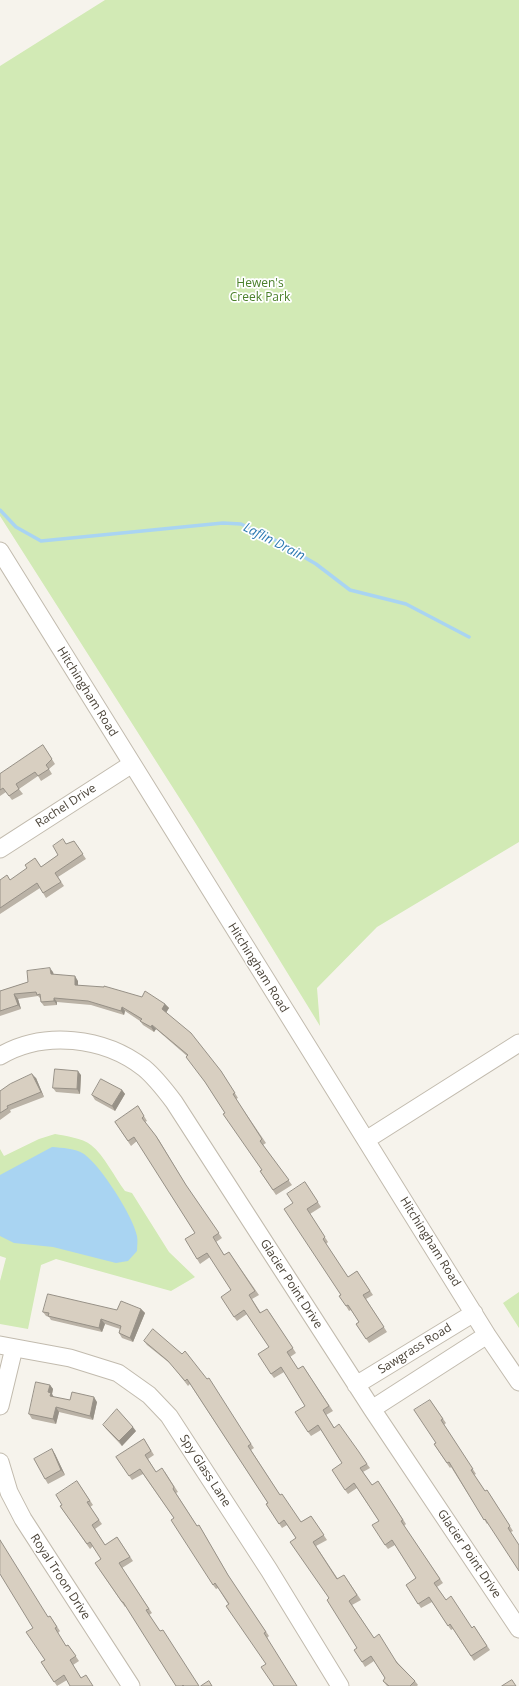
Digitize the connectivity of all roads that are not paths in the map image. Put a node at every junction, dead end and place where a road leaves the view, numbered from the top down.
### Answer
1 (0, 552) edge
2 (132, 764) junction
3 (0, 849) edge
4 (519, 1043) edge
5 (0, 1056) edge
6 (366, 1140) junction
7 (474, 1312) junction
8 (487, 1335) junction
9 (7, 1346) edge
10 (519, 1382) edge
11 (356, 1385) junction
12 (0, 1406) edge
13 (372, 1409) junction
14 (0, 1462) edge
15 (519, 1629) edge
16 (131, 1686) edge
17 (340, 1686) edge

1 - 2 street, Hitchingham Road
2 - 3 street, Rachel Drive
2 - 6 street, Hitchingham Road
4 - 6 street
5 - 11 street, Glacier Point Drive
6 - 7 street, Hitchingham Road
7 - 8 street, Hitchingham Road
7 - 11 street, Sawgrass Road
8 - 10 street, Hitchingham Road
8 - 13 street
9 - 12 street
9 - 17 street, Spy Glass Lane
11 - 13 street, Glacier Point Drive
13 - 15 street, Glacier Point Drive
14 - 16 street, Royal Troon Drive

